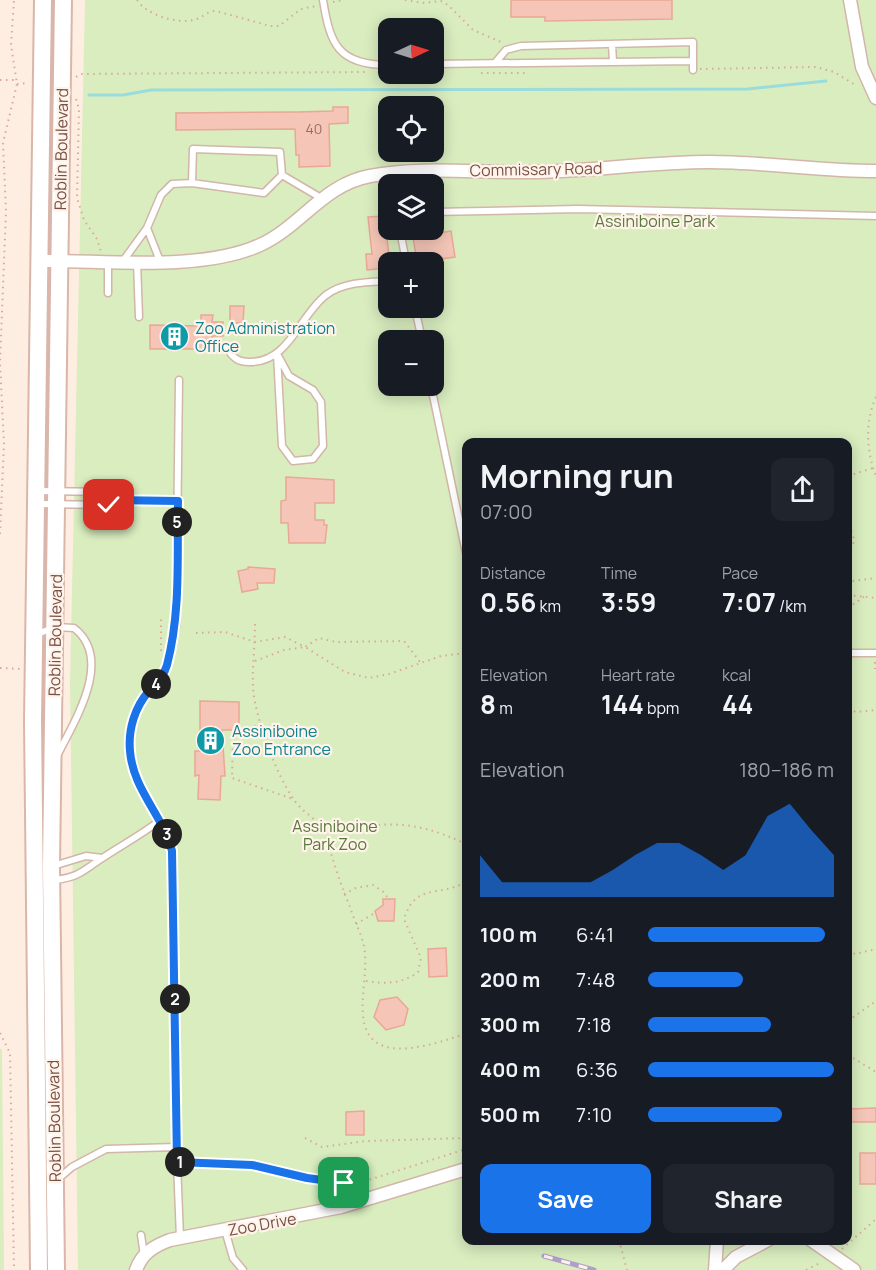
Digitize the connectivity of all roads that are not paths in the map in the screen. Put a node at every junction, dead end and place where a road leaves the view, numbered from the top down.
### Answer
1 (43, 0) edge
2 (63, 0) edge
3 (850, 0) edge
4 (323, 2) edge
5 (612, 44) junction
6 (693, 61) junction
7 (613, 62) junction
8 (495, 63) junction
9 (378, 64) edge
10 (444, 64) edge
11 (693, 70) road end
12 (873, 93) edge
13 (876, 171) edge
14 (282, 174) junction
15 (405, 174) edge
16 (378, 179) edge
17 (192, 183) junction
18 (321, 198) junction
19 (444, 212) edge
20 (876, 216) edge
21 (147, 228) junction
22 (40, 261) junction
23 (59, 261) junction
24 (105, 261) junction
25 (123, 261) junction
26 (137, 261) junction
27 (160, 261) junction
28 (378, 282) edge
29 (108, 293) dead end
30 (139, 317) dead end
31 (227, 348) dead end
32 (277, 354) junction
33 (179, 380) dead end
34 (433, 396) edge
35 (37, 498) junction
36 (55, 498) junction
37 (178, 501) junction
38 (109, 503) junction
39 (462, 534) edge
40 (56, 627) junction
41 (34, 635) junction
42 (852, 653) edge
43 (876, 653) edge
44 (53, 765) junction
45 (159, 821) junction
46 (102, 858) junction
47 (43, 873) junction
48 (177, 1147) junction
49 (462, 1170) edge
50 (55, 1182) junction
51 (225, 1230) junction
52 (141, 1235) dead end
53 (180, 1238) junction
54 (717, 1245) edge
55 (759, 1245) edge
56 (818, 1245) edge
57 (144, 1255) junction
58 (39, 1270) edge
59 (56, 1270) edge
60 (136, 1270) edge
61 (243, 1270) edge
62 (715, 1270) edge
63 (723, 1270) edge
64 (854, 1270) edge

1 - 22 main road, Roblin Boulevard
2 - 23 main road, Roblin Boulevard
3 - 12 street
4 - 9 lane
5 - 6 lane
5 - 7 lane
5 - 8 lane
6 - 7 lane
6 - 11 lane
7 - 8 lane
8 - 10 lane
13 - 15 street, Commissary Road
14 - 17 lane
14 - 17 lane
14 - 18 lane
16 - 18 street, Commissary Road
17 - 21 lane
18 - 27 street, Commissary Road
19 - 20 lane
21 - 25 lane
21 - 27 lane
22 - 23 street, Commissary Road
22 - 35 main road, Roblin Boulevard
23 - 24 street, Commissary Road
23 - 36 main road, Roblin Boulevard
24 - 25 street, Commissary Road
24 - 29 lane
25 - 26 street, Commissary Road
26 - 27 street, Commissary Road
26 - 30 lane
28 - 32 lane
31 - 32 lane
32 - 32 lane
33 - 37 lane
34 - 39 lane
35 - 36 lane
35 - 36 lane
35 - 41 main road, Roblin Boulevard
36 - 38 lane
36 - 38 lane
36 - 40 main road, Roblin Boulevard
37 - 38 lane
37 - 45 lane
40 - 41 lane
40 - 44 main road, Roblin Boulevard
40 - 44 lane
41 - 47 main road, Roblin Boulevard
42 - 43 lane
44 - 47 main road, Roblin Boulevard
45 - 46 lane
45 - 48 lane
46 - 47 lane
46 - 47 lane
47 - 50 main road, Roblin Boulevard
47 - 58 main road, Roblin Boulevard
48 - 50 lane
48 - 53 lane
49 - 51 street, Zoo Drive
50 - 59 main road, Roblin Boulevard
51 - 53 street, Zoo Drive
51 - 61 lane
52 - 57 lane
53 - 57 street, Zoo Drive
54 - 62 street
55 - 63 street
56 - 64 street
57 - 60 street

